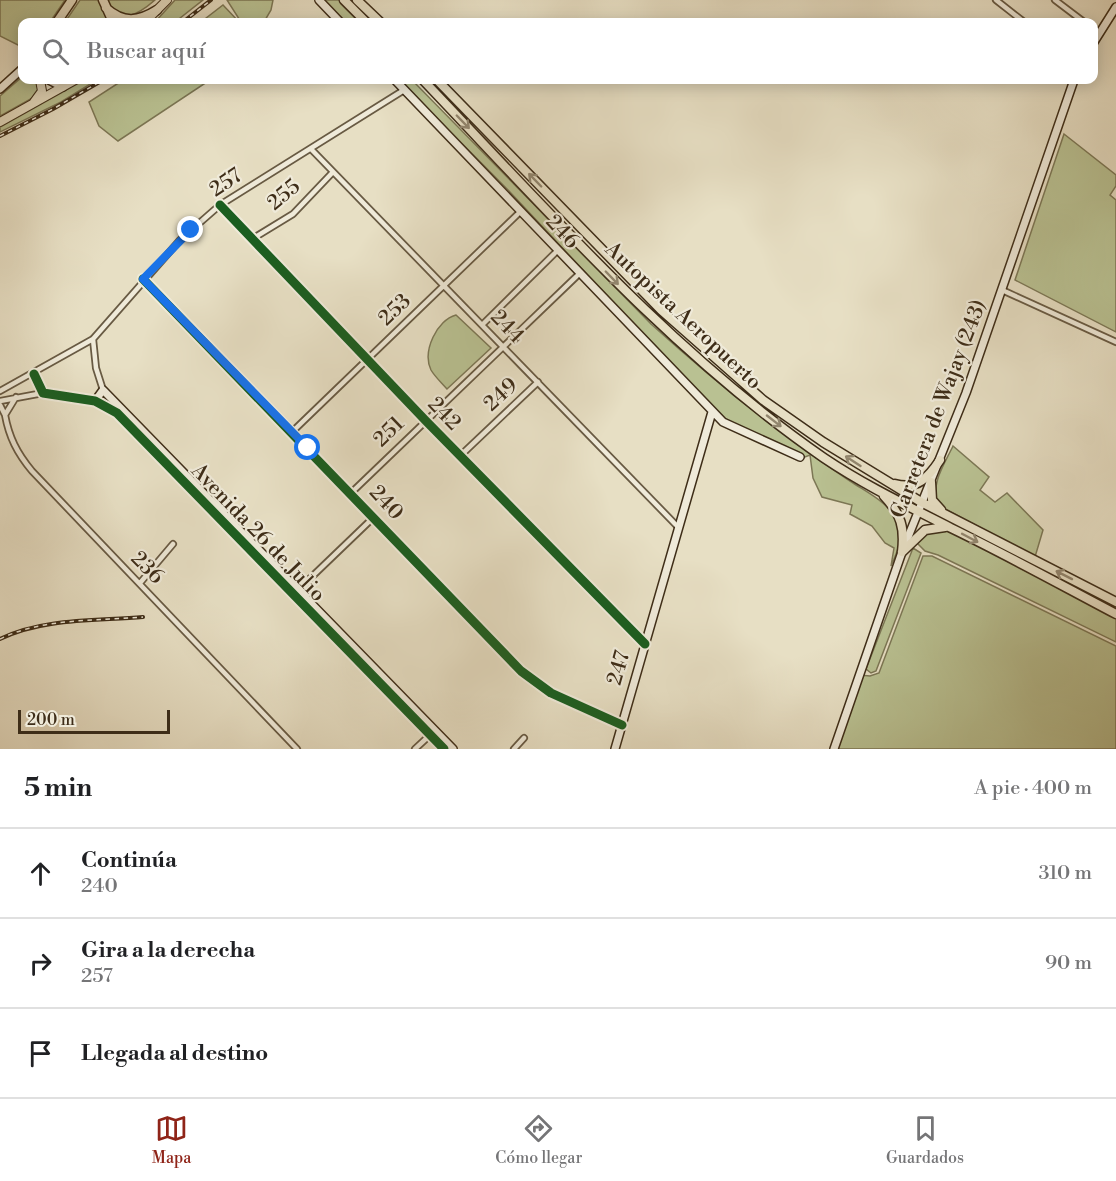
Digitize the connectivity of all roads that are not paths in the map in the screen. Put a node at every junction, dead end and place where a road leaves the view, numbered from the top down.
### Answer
1 (72, 0) edge
2 (167, 0) edge
3 (319, 0) edge
4 (344, 0) edge
5 (357, 0) edge
6 (996, 0) edge
7 (1055, 0) edge
8 (105, 4) edge
9 (1116, 7) edge
10 (157, 10) junction
11 (60, 18) edge
12 (111, 18) edge
13 (122, 18) edge
14 (139, 18) edge
15 (149, 18) edge
16 (336, 18) edge
17 (362, 18) edge
18 (376, 18) edge
19 (1019, 18) edge
20 (1079, 18) edge
21 (1098, 30) edge
22 (18, 73) edge
23 (41, 84) edge
24 (57, 84) edge
25 (68, 84) edge
26 (398, 84) edge
27 (427, 84) edge
28 (441, 84) edge
29 (1073, 84) edge
30 (63, 87) junction
31 (0, 89) edge
32 (404, 90) junction
33 (32, 105) junction
34 (0, 122) edge
35 (312, 150) junction
36 (333, 172) junction
37 (220, 206) junction
38 (520, 211) junction
39 (252, 239) junction
40 (557, 251) junction
41 (579, 274) junction
42 (143, 279) junction
43 (443, 285) junction
44 (1002, 290) junction
45 (482, 325) junction
46 (93, 339) junction
47 (1116, 342) edge
48 (503, 347) junction
49 (367, 359) junction
50 (34, 374) junction
51 (538, 382) junction
52 (103, 390) junction
53 (0, 392) edge
54 (43, 393) junction
55 (15, 397) junction
56 (95, 401) junction
57 (0, 403) edge
58 (712, 412) junction
59 (5, 415) junction
60 (426, 421) junction
61 (292, 432) junction
62 (460, 456) junction
63 (800, 457) dead end
64 (939, 460) junction
65 (885, 482) junction
66 (931, 482) junction
67 (877, 489) junction
68 (351, 493) junction
69 (921, 502) junction
70 (212, 506) junction
71 (918, 512) junction
72 (948, 516) junction
73 (374, 518) junction
74 (678, 527) junction
75 (952, 528) junction
76 (173, 544) dead end
77 (902, 552) junction
78 (140, 583) junction
79 (296, 592) junction
80 (1116, 602) edge
81 (1116, 614) edge
82 (645, 644) junction
83 (622, 725) junction
84 (429, 736) junction
85 (525, 738) dead end
86 (297, 749) edge
87 (415, 749) edge
88 (444, 749) edge
89 (453, 749) edge
90 (514, 749) edge
91 (615, 749) edge
92 (834, 749) edge

1 - 11 highway
2 - 10 main road
3 - 16 street
4 - 17 highway
5 - 18 highway
6 - 19 street
7 - 20 street
8 - 12 highway
8 - 13 highway
9 - 21 street
10 - 14 highway
10 - 15 main road
22 - 31 street
23 - 33 main road
24 - 30 street
25 - 30 main road
26 - 32 street, 246
27 -> 67 highway, Autopista Aeropuerto
65 -> 28 highway, Autopista Aeropuerto
29 - 44 street, Carretera de Wajay (243)
30 - 33 main road
32 - 35 street, 257
32 - 38 street, 246
33 - 34 main road
35 - 36 street, 244
35 - 37 street, 257
36 - 39 street, 255
36 - 43 street, 244
37 - 39 street, 242
37 - 42 street, 257
38 - 40 street, 246
38 - 43 street, 253
39 - 49 street, 242
40 - 41 street, 246
40 - 45 street
41 - 48 street, 251
41 - 58 street, 246
42 - 46 street, 257
42 - 61 street, 240
43 - 45 street, 244
43 - 49 street, 253
44 - 47 street
44 - 64 street, Carretera de Wajay (243)
45 - 48 street, 244
46 - 50 street, 257
46 - 52 street, Avenida 26 de Julio
48 - 51 street, 244
48 - 60 street, 251
49 - 60 street, 242
49 - 61 street, 253
50 - 53 street, 257
50 - 54 street
51 - 62 street, 249
51 - 74 street, 244
52 - 56 street
52 - 70 street, Avenida 26 de Julio
54 - 55 street, Avenida 26 de Julio
54 - 56 street, Avenida 26 de Julio
55 - 57 street
55 - 59 street
56 - 70 street, Avenida 26 de Julio
57 - 59 street, 236
58 - 63 street, 246
58 - 74 street, 247
59 - 78 street, 236
60 - 62 street, 242
60 - 68 street, 251
61 - 68 street, 240
62 - 82 street, 242
64 - 65 highway
64 - 66 street, Carretera de Wajay (243)
65 - 69 highway, Autopista Aeropuerto
66 - 69 street, Carretera de Wajay (243)
66 - 72 highway
67 - 71 highway, Autopista Aeropuerto
67 - 77 highway
68 - 73 street, 240
69 - 71 street, Carretera de Wajay (243)
69 - 72 highway, Autopista Aeropuerto
70 - 79 street, Avenida 26 de Julio
71 - 75 highway, Autopista Aeropuerto
71 - 77 street, Carretera de Wajay (243)
80 -> 72 highway, Autopista Aeropuerto
73 - 79 street
73 - 83 street, 240
74 - 82 street, 247
75 - 77 highway
75 -> 81 highway, Autopista Aeropuerto
76 - 78 street
77 - 92 street, Carretera de Wajay (243)
78 - 86 street, 236
79 - 84 street, Avenida 26 de Julio
79 - 89 street, Avenida 26 de Julio
82 - 83 street, 247
83 - 91 street, 247
84 - 87 street
84 - 88 street, Avenida 26 de Julio
85 - 90 street

